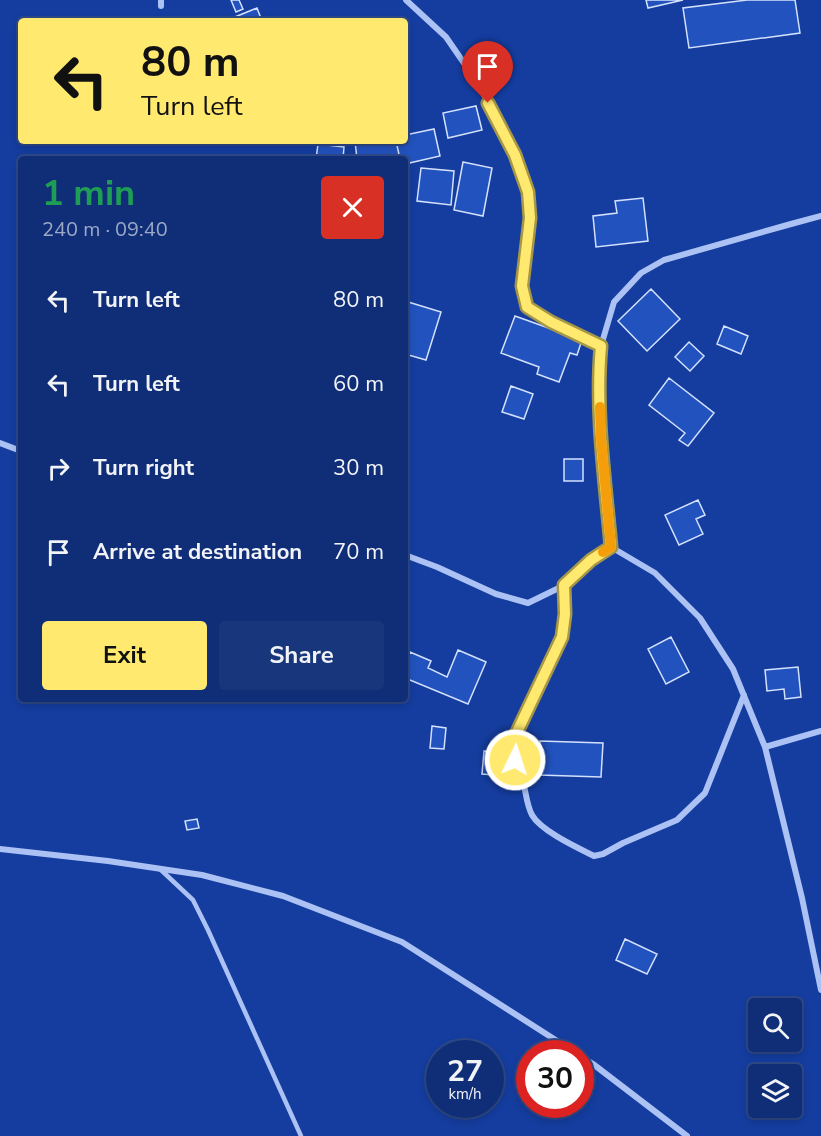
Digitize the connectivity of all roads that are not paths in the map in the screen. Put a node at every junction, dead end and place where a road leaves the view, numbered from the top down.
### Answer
1 (406, 0) edge
2 (821, 216) edge
3 (601, 346) junction
4 (0, 443) edge
5 (18, 451) edge
6 (611, 547) junction
7 (408, 556) edge
8 (564, 585) junction
9 (744, 695) junction
10 (821, 731) edge
11 (765, 747) junction
12 (0, 849) edge
13 (160, 869) junction
14 (821, 990) edge
15 (556, 1040) edge
16 (594, 1065) edge
17 (301, 1136) edge
18 (687, 1136) edge

1 - 3 street
2 - 3 street
3 - 6 street
4 - 5 street
6 - 8 street
6 - 9 street
7 - 8 street
8 - 9 street
9 - 11 street
10 - 11 street
11 - 14 street
12 - 13 street
13 - 15 street
13 - 17 lane
16 - 18 street

